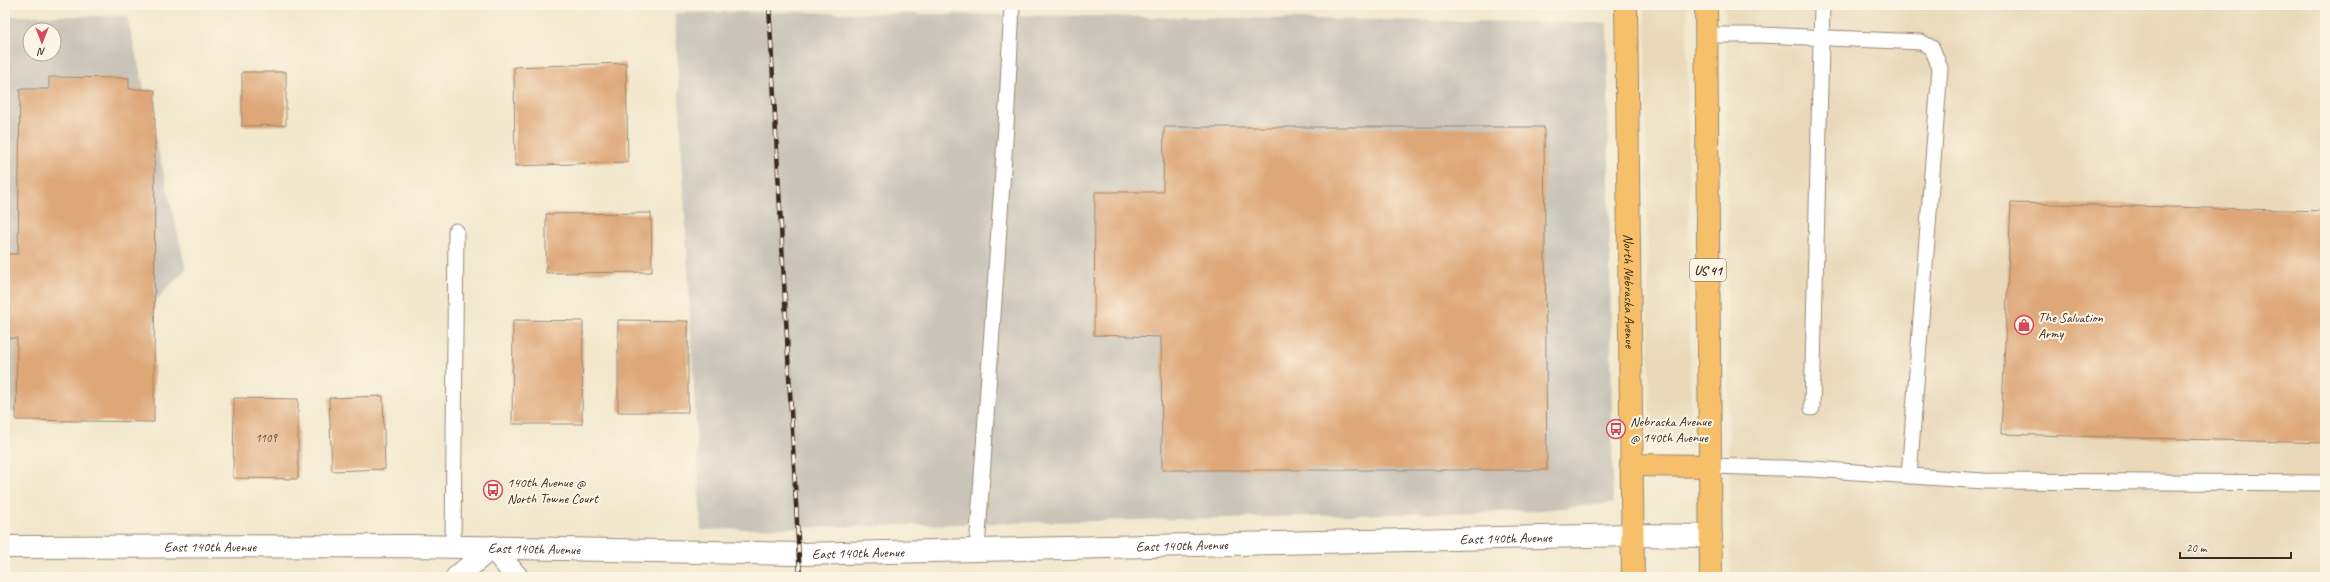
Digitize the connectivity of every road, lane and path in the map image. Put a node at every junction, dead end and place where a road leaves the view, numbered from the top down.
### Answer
1 (1012, 5) edge
2 (1626, 5) edge
3 (1706, 5) edge
4 (1822, 5) edge
5 (1706, 35) junction
6 (1822, 37) junction
7 (456, 231) dead end
8 (1812, 408) dead end
9 (1631, 465) junction
10 (1710, 466) junction
11 (1910, 476) junction
12 (2325, 483) edge
13 (1632, 535) junction
14 (1711, 536) junction
15 (453, 546) junction
16 (5, 547) edge
17 (492, 547) junction
18 (977, 549) junction
19 (457, 577) edge
20 (517, 577) edge
21 (1633, 577) edge
22 (1711, 577) edge

1 - 18 lane
2 - 9 main road, North Nebraska Avenue
3 - 5 main road, US 41
4 - 6 lane
5 - 6 lane
5 - 10 main road, US 41
6 - 8 lane
6 - 11 lane
7 - 15 lane
9 - 10 main road
9 - 13 main road, North Nebraska Avenue
10 - 11 lane
10 - 14 main road, US 41
11 - 12 lane
13 - 14 street, East 140th Avenue
13 - 18 street, East 140th Avenue
13 - 21 main road, North Nebraska Avenue
14 - 22 main road, US 41
15 - 16 street, East 140th Avenue
15 - 17 street, East 140th Avenue
17 - 18 street, East 140th Avenue
17 - 19 street
17 - 20 street

